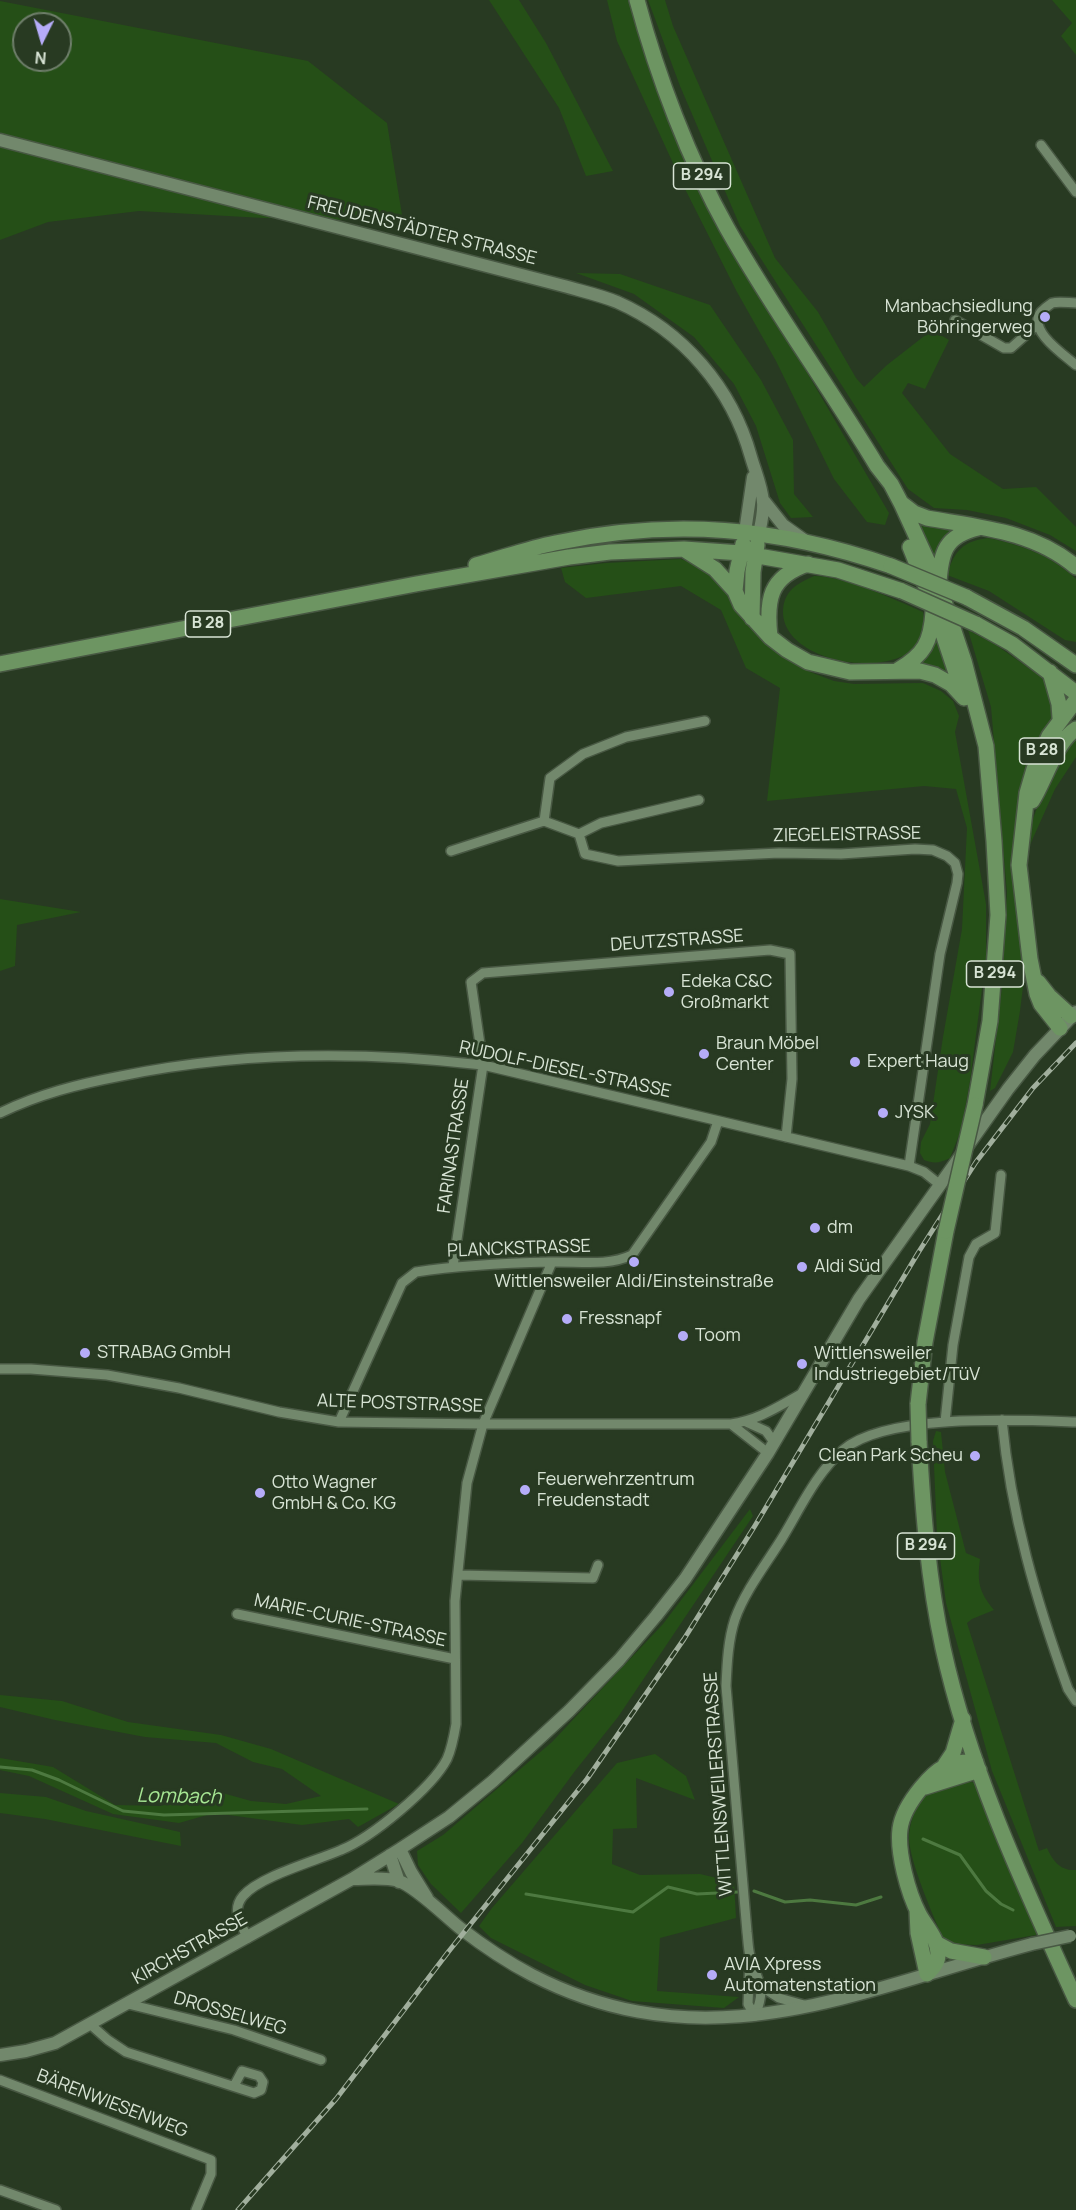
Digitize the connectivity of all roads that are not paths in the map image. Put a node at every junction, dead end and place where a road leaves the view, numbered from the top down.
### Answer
1 (637, 0) edge
2 (0, 140) edge
3 (1041, 145) dead end
4 (1076, 192) edge
5 (1076, 303) edge
6 (955, 320) dead end
7 (1037, 325) junction
8 (1076, 365) edge
9 (877, 466) junction
10 (754, 470) junction
11 (764, 501) junction
12 (902, 503) junction
13 (982, 527) junction
14 (752, 533) junction
15 (805, 541) junction
16 (684, 549) junction
17 (748, 554) junction
18 (808, 564) junction
19 (1076, 567) edge
20 (416, 584) junction
21 (939, 586) junction
22 (735, 591) junction
23 (934, 606) junction
24 (752, 618) junction
25 (770, 637) junction
26 (1073, 661) edge
27 (0, 664) edge
28 (896, 671) junction
29 (1050, 672) junction
30 (1076, 693) edge
31 (964, 698) junction
32 (1076, 700) edge
33 (1060, 718) junction
34 (705, 721) dead end
35 (1076, 729) edge
36 (987, 779) junction
37 (699, 800) dead end
38 (1027, 809) junction
39 (544, 821) junction
40 (579, 834) junction
41 (451, 851) dead end
42 (1034, 978) junction
43 (1073, 1014) edge
44 (1060, 1028) junction
45 (483, 1065) junction
46 (0, 1113) edge
47 (718, 1121) junction
48 (786, 1137) junction
49 (909, 1166) junction
50 (1001, 1175) dead end
51 (939, 1184) junction
52 (552, 1262) junction
53 (453, 1266) junction
54 (0, 1369) edge
55 (803, 1393) junction
56 (1002, 1420) junction
57 (339, 1422) junction
58 (746, 1422) junction
59 (945, 1422) junction
60 (1076, 1422) edge
61 (483, 1424) junction
62 (731, 1424) junction
63 (771, 1448) junction
64 (598, 1565) dead end
65 (459, 1575) junction
66 (237, 1614) dead end
67 (455, 1659) junction
68 (1076, 1701) edge
69 (963, 1719) junction
70 (945, 1765) junction
71 (978, 1766) junction
72 (920, 1790) junction
73 (395, 1852) junction
74 (352, 1879) junction
75 (399, 1881) junction
76 (430, 1902) junction
77 (917, 1911) junction
78 (1073, 1936) edge
79 (248, 1938) junction
80 (936, 1943) junction
81 (750, 1955) junction
82 (984, 1957) junction
83 (927, 1974) junction
84 (762, 1987) junction
85 (1076, 2000) edge
86 (128, 2004) junction
87 (812, 2007) junction
88 (755, 2016) junction
89 (91, 2025) junction
90 (0, 2055) edge
91 (321, 2060) dead end
92 (0, 2079) edge
93 (234, 2086) dead end
94 (0, 2190) edge
95 (56, 2210) edge
96 (196, 2210) edge

1 - 9 main road, B 294
2 - 10 street, FREUDENSTÄDTER STRASSE
3 - 4 street
5 - 7 street
6 - 7 street
7 - 8 street
9 - 12 main road, B 294
9 - 23 main road, B 294
10 - 11 street, FREUDENSTÄDTER STRASSE
10 - 14 street, FREUDENSTÄDTER STRASSE
11 - 14 street, FREUDENSTÄDTER STRASSE
11 - 15 street
12 - 13 main road
12 - 21 main road, B 294
13 - 19 main road
13 - 21 main road
14 - 15 main road, B 28
14 - 17 main road
14 - 20 main road, B 28
15 - 26 main road, B 28, bridge
16 - 17 main road, B 28
16 - 20 main road, B 28
16 - 22 main road
17 - 18 main road, B 28
17 - 22 main road
17 - 24 main road
18 - 25 main road
18 - 29 main road, B 28, bridge
20 - 27 main road, B 28
21 - 36 main road, B 294
22 - 24 main road
23 - 28 main road
23 - 31 main road, B 294
24 - 25 main road
25 - 28 main road
28 - 31 main road
29 - 30 main road, B 28
29 - 33 main road
31 - 36 main road, B 294
32 - 33 main road, B 28
33 - 38 main road, B 28
34 - 39 street
35 - 38 main road, B 28
36 - 69 main road, B 294, bridge
37 - 40 street
38 - 42 main road, B 28
39 - 40 street
39 - 41 street
40 - 49 street, ZIEGELEISTRASSE
42 - 43 main road
42 - 44 main road, B 28
43 - 44 street, KIRCHSTRASSE
44 - 51 street, KIRCHSTRASSE
45 - 46 street, RUDOLF-DIESEL-STRASSE
45 - 47 street, RUDOLF-DIESEL-STRASSE
45 - 48 street, DEUTZSTRASSE
45 - 53 street, FARINASTRASSE
47 - 48 street, RUDOLF-DIESEL-STRASSE
47 - 52 street, PLANCKSTRASSE
48 - 49 street, RUDOLF-DIESEL-STRASSE
49 - 51 street, RUDOLF-DIESEL-STRASSE
50 - 59 street
51 - 55 street, KIRCHSTRASSE
52 - 53 street, PLANCKSTRASSE
52 - 61 street
53 - 57 street, PLANCKSTRASSE
54 - 57 street, ALTE POSTSTRASSE
55 - 58 street, ALTE POSTSTRASSE
55 - 63 street, KIRCHSTRASSE
56 - 59 street, WITTLENSWEILERSTRASSE
56 - 60 street, WITTLENSWEILERSTRASSE
56 - 68 street
57 - 61 street, ALTE POSTSTRASSE
58 - 62 street, ALTE POSTSTRASSE
58 - 63 street
59 - 81 street, WITTLENSWEILERSTRASSE
61 - 62 street, ALTE POSTSTRASSE
61 - 65 street
62 - 63 street
63 - 73 street, KIRCHSTRASSE
64 - 65 street
65 - 67 street
66 - 67 street, MARIE-CURIE-STRASSE
67 - 79 street
69 - 70 main road
69 - 71 main road, B 294
70 - 71 main road
70 - 72 main road
71 - 72 main road
71 - 85 main road, B 294
72 - 77 main road
73 - 74 street, KIRCHSTRASSE
73 - 75 street
73 - 76 street
74 - 75 street
74 - 79 street, KIRCHSTRASSE
75 - 76 street
76 - 88 street
77 - 80 main road
77 - 83 main road
78 - 82 street, bridge
79 - 86 street, KIRCHSTRASSE
80 - 82 main road
80 - 83 main road
81 - 84 street, WITTLENSWEILERSTRASSE
81 - 88 street, WITTLENSWEILERSTRASSE
82 - 83 street
83 - 87 street
84 - 87 street
84 - 88 street
86 - 89 street, KIRCHSTRASSE
86 - 91 street, DROSSELWEG
87 - 88 street
89 - 90 street, KIRCHSTRASSE
89 - 93 street
92 - 96 street, BÄRENWIESENWEG
94 - 95 street

